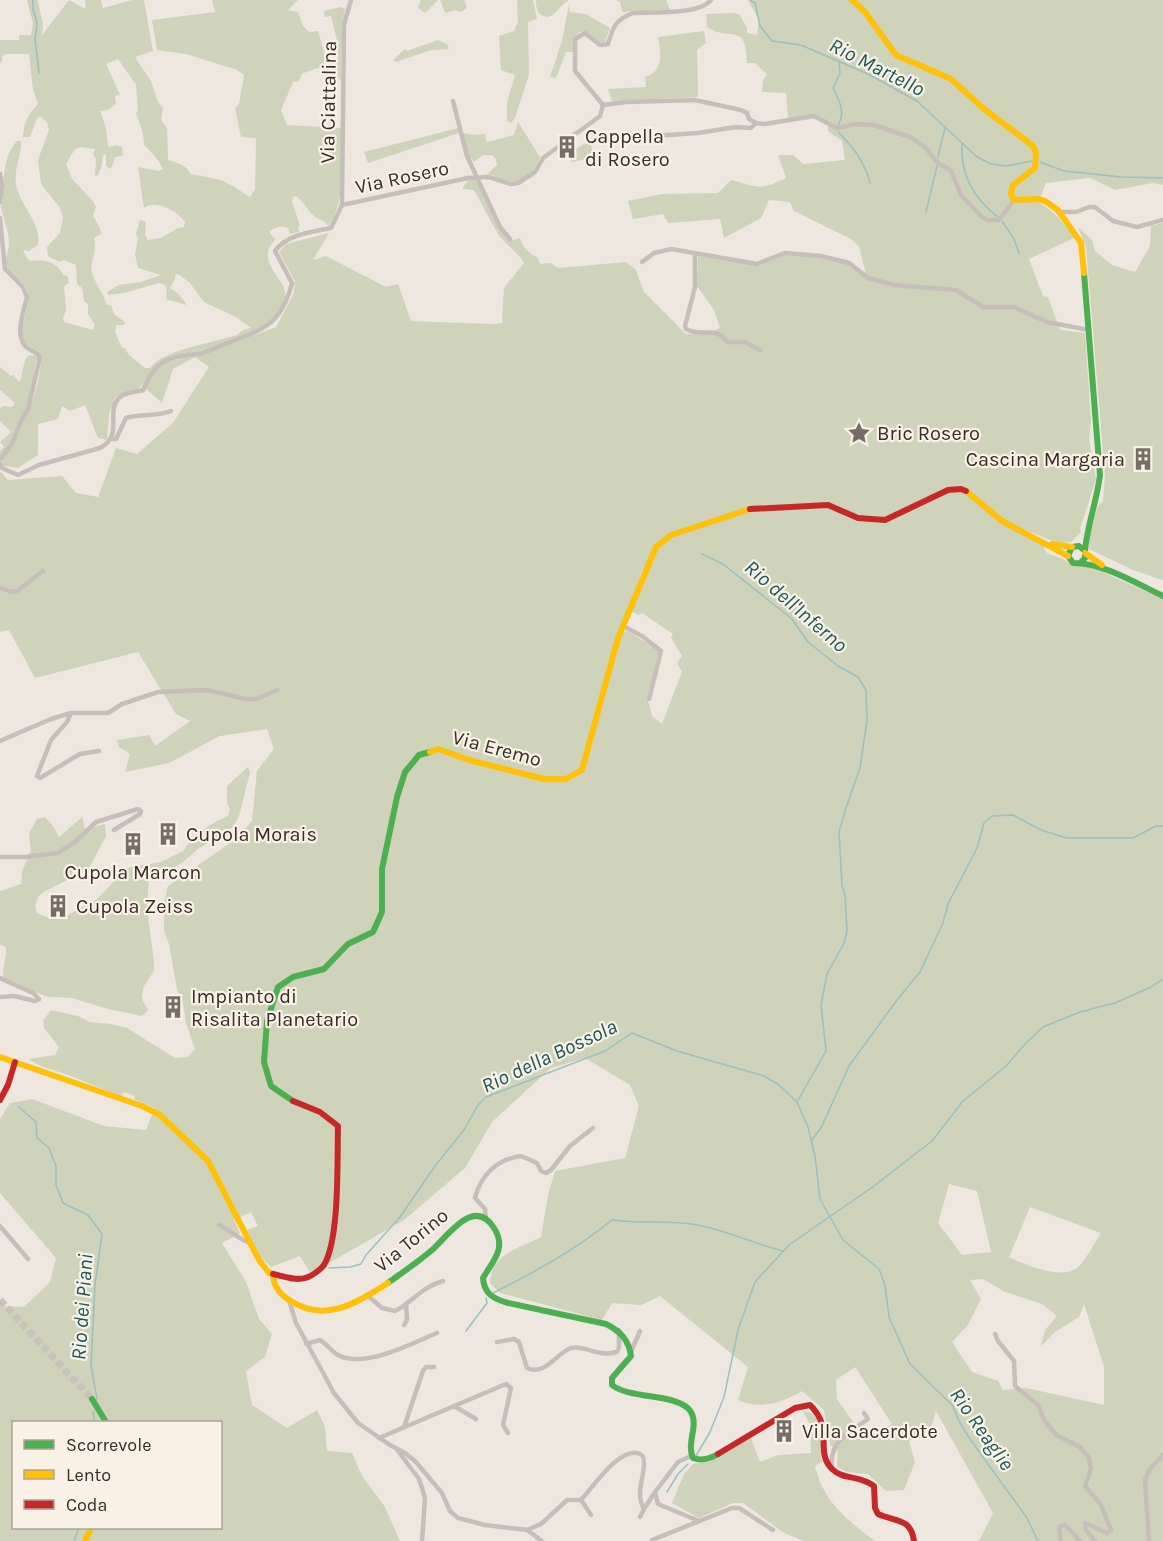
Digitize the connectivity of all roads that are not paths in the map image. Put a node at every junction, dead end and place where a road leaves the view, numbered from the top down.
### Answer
1 (351, 0) edge
2 (711, 0) edge
3 (855, 2) edge
4 (453, 101) dead end
5 (603, 105) junction
6 (756, 123) junction
7 (652, 136) dead end
8 (0, 174) edge
9 (478, 177) junction
10 (1014, 200) junction
11 (0, 202) edge
12 (342, 205) junction
13 (1058, 212) junction
14 (0, 218) edge
15 (1163, 220) edge
16 (510, 239) dead end
17 (695, 254) junction
18 (642, 262) dead end
19 (6, 271) junction
20 (0, 272) edge
21 (1089, 330) junction
22 (760, 350) dead end
23 (171, 411) dead end
24 (111, 439) junction
25 (0, 459) edge
26 (0, 464) edge
27 (1087, 527) junction
28 (1043, 541) junction
29 (1073, 547) junction
30 (1085, 552) junction
31 (1068, 556) junction
32 (1082, 562) junction
33 (43, 571) dead end
34 (1109, 571) junction
35 (0, 588) edge
36 (1163, 597) edge
37 (623, 626) junction
38 (277, 690) dead end
39 (649, 699) dead end
40 (71, 713) junction
41 (0, 741) edge
42 (99, 751) dead end
43 (114, 830) dead end
44 (0, 857) edge
45 (0, 978) edge
46 (0, 997) edge
47 (0, 1057) edge
48 (12, 1064) junction
49 (0, 1100) edge
50 (593, 1128) dead end
51 (486, 1219) junction
52 (219, 1225) dead end
53 (0, 1226) edge
54 (250, 1243) junction
55 (28, 1259) dead end
56 (272, 1275) junction
57 (443, 1281) dead end
58 (367, 1295) junction
59 (288, 1299) junction
60 (406, 1304) junction
61 (404, 1325) dead end
62 (619, 1330) junction
63 (640, 1331) dead end
64 (437, 1333) dead end
65 (995, 1334) dead end
66 (497, 1341) dead end
67 (306, 1344) junction
68 (631, 1352) junction
69 (434, 1367) dead end
70 (92, 1399) tunnel mouth
71 (454, 1406) junction
72 (864, 1413) dead end
73 (476, 1419) dead end
74 (105, 1421) edge
75 (404, 1427) junction
76 (508, 1433) dead end
77 (379, 1438) junction
78 (396, 1449) junction
79 (1163, 1455) edge
80 (691, 1456) junction
81 (832, 1470) junction
82 (655, 1492) junction
83 (581, 1500) junction
84 (644, 1509) junction
85 (591, 1515) dead end
86 (640, 1517) dead end
87 (700, 1521) junction
88 (526, 1530) junction
89 (773, 1530) dead end
90 (652, 1540) edge
91 (422, 1541) edge
92 (542, 1541) edge
93 (914, 1541) edge
94 (1061, 1541) edge
95 (1080, 1541) edge
96 (1095, 1541) edge
97 (1149, 1541) edge

1 - 12 street, Via Ciattalina
2 - 5 street
3 - 10 main road
4 - 9 street
5 - 6 street
5 - 9 street
6 - 7 street
6 - 10 street
8 - 11 street
9 - 12 street, Via Rosero
9 - 16 street
10 - 13 main road
12 - 24 street, Via Rosero
13 - 15 street
13 - 21 main road
14 - 19 street
17 - 18 street
17 - 21 street
17 - 22 street
19 - 20 street
19 - 25 street
21 - 27 main road
23 - 24 street
24 - 26 street
27 - 29 main road
27 - 30 main road
28 - 29 main road, Via Eremo
28 - 31 main road, Via Eremo
28 - 37 main road, Via Eremo
29 - 30 main road
29 - 31 main road
30 - 32 main road
30 - 34 main road
31 - 32 main road
32 - 34 main road
33 - 35 street
34 - 36 main road
37 - 39 street
37 - 56 main road, Via Eremo
38 - 40 street
40 - 41 street
40 - 42 street
43 - 44 street
45 - 46 street
47 - 48 main road, Via Torino
48 - 49 main road
48 - 54 main road, Via Torino
50 - 51 street
51 - 58 main road, Via Torino
51 - 62 main road
52 - 54 street
53 - 55 street
54 - 56 main road, Via Torino
56 - 59 main road, Via Torino
57 - 60 street
58 - 59 main road, Via Torino
58 - 60 street
59 - 67 street
60 - 61 street
62 - 66 street
62 - 68 main road
63 - 68 street
64 - 67 street
65 - 96 street
67 - 77 street
68 - 80 main road
69 - 75 street
70 - 74 main road
71 - 73 street
71 - 75 street
71 - 76 street
72 - 81 street
75 - 77 street
77 - 78 street
78 - 88 street
78 - 91 street
79 - 97 street
80 - 81 main road
80 - 82 street
81 - 93 main road
82 - 84 street
82 - 87 street
83 - 84 street
83 - 85 street
83 - 88 street
84 - 86 street
87 - 89 street
87 - 90 street
88 - 92 street
94 - 95 street

